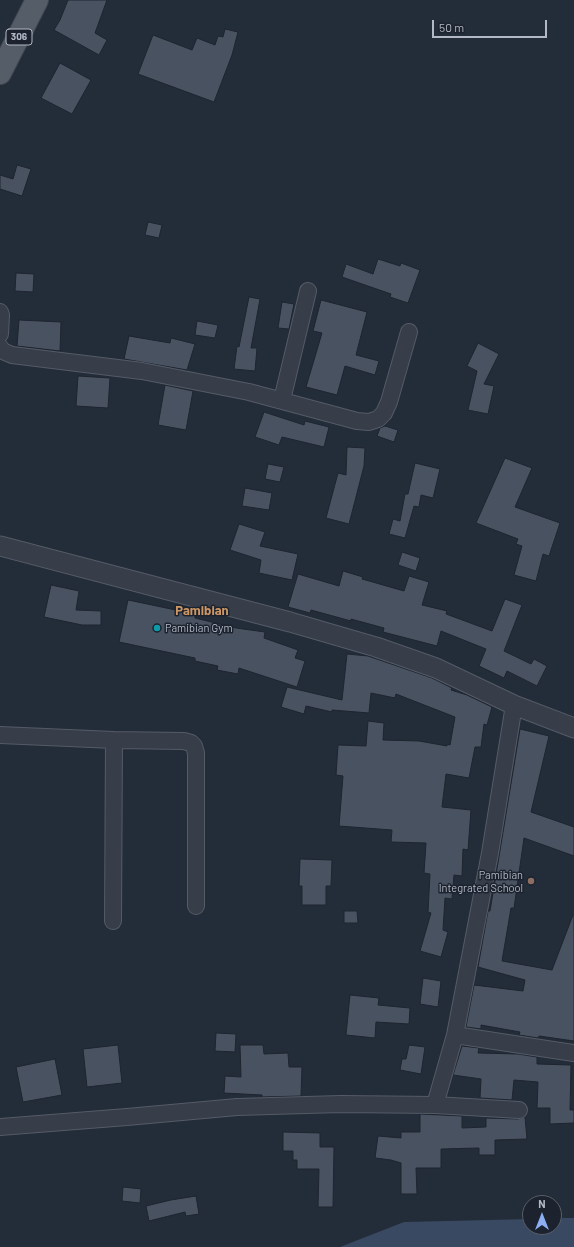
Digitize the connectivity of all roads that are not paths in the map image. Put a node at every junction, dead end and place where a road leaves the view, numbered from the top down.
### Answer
1 (37, 0) edge
2 (0, 73) edge
3 (308, 291) dead end
4 (0, 312) edge
5 (409, 332) dead end
6 (0, 334) edge
7 (0, 347) edge
8 (282, 400) junction
9 (0, 546) edge
10 (514, 705) junction
11 (574, 728) edge
12 (0, 735) edge
13 (114, 740) junction
14 (196, 906) dead end
15 (113, 921) dead end
16 (455, 1035) junction
17 (574, 1053) edge
18 (435, 1105) junction
19 (519, 1110) dead end
20 (0, 1127) edge

1 - 2 main road, 306
3 - 8 street
4 - 6 street
5 - 8 street
7 - 8 street
9 - 10 street
10 - 11 street
10 - 16 street
12 - 13 street
13 - 14 street
13 - 15 street
16 - 17 street
16 - 18 street
18 - 19 street
18 - 20 street

